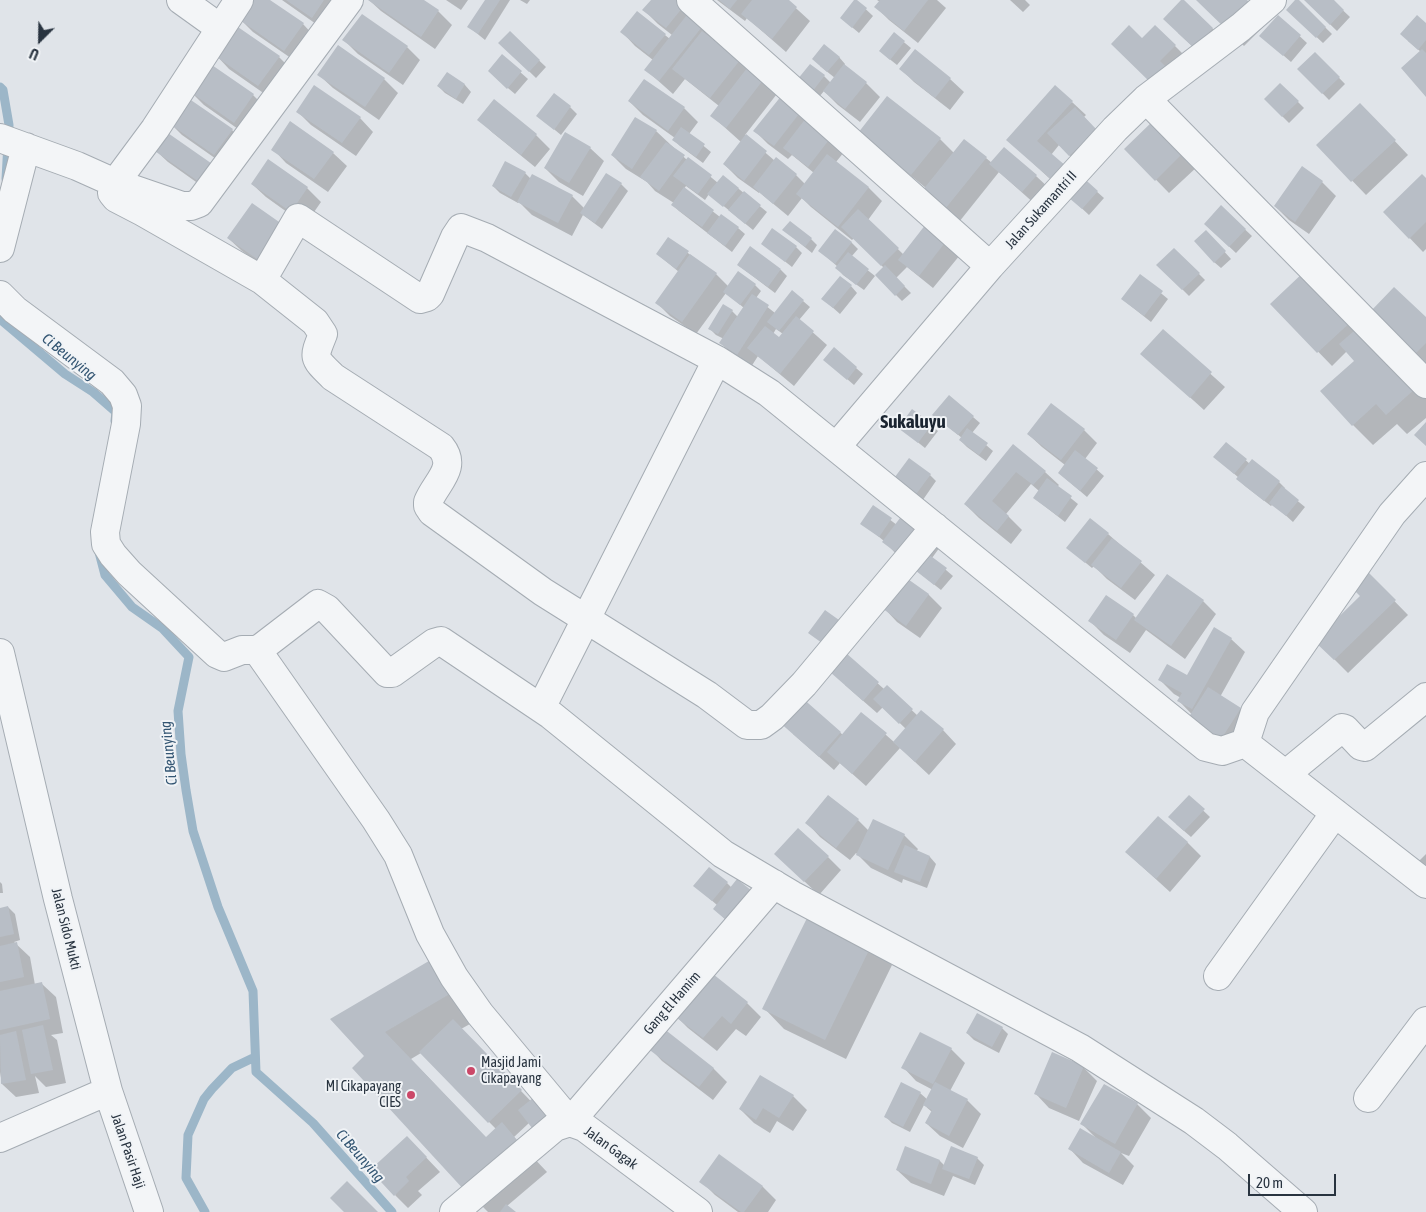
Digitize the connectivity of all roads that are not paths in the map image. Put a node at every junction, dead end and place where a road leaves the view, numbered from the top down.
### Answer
1 (181, 0) edge
2 (239, 0) edge
3 (349, 0) edge
4 (691, 0) edge
5 (1272, 0) edge
6 (220, 28) junction
7 (1146, 99) junction
8 (0, 138) edge
9 (34, 151) junction
10 (115, 183) junction
11 (0, 248) edge
12 (990, 266) junction
13 (262, 280) junction
14 (0, 295) edge
15 (717, 360) junction
16 (1426, 384) edge
17 (836, 447) junction
18 (1426, 476) edge
19 (935, 527) junction
20 (586, 619) junction
21 (257, 650) junction
22 (0, 653) edge
23 (1426, 697) edge
24 (541, 708) junction
25 (1245, 743) junction
26 (1286, 774) junction
27 (1335, 813) junction
28 (774, 884) junction
29 (1426, 884) edge
30 (1218, 976) dead end
31 (1426, 1021) edge
32 (108, 1091) junction
33 (1368, 1098) dead end
34 (570, 1122) junction
35 (0, 1138) edge
36 (149, 1212) edge
37 (454, 1212) edge
38 (698, 1212) edge
39 (1303, 1212) edge

1 - 6 street
2 - 6 street
3 - 10 street
4 - 12 street
5 - 7 street, Jalan Sukamantri II
6 - 10 street
7 - 12 street, Jalan Sukamantri II
7 - 16 street
8 - 9 street
9 - 10 street
9 - 11 street
10 - 13 street
12 - 17 street, Jalan Sukamantri II
13 - 15 street
13 - 20 street
14 - 21 street
15 - 17 street
15 - 20 street
17 - 19 street
18 - 25 street
19 - 20 street
19 - 25 street
20 - 24 street
21 - 24 street
21 - 34 street
22 - 32 street, Jalan Sido Mukti
23 - 26 street
24 - 28 street
25 - 26 street
26 - 27 street
27 - 29 street
27 - 30 street
28 - 34 street, Gang El Hamim
28 - 39 street
31 - 33 street
32 - 35 street
32 - 36 street, Jalan Pasir Haji
34 - 37 street, Jalan Gagak
34 - 38 street, Jalan Gagak

